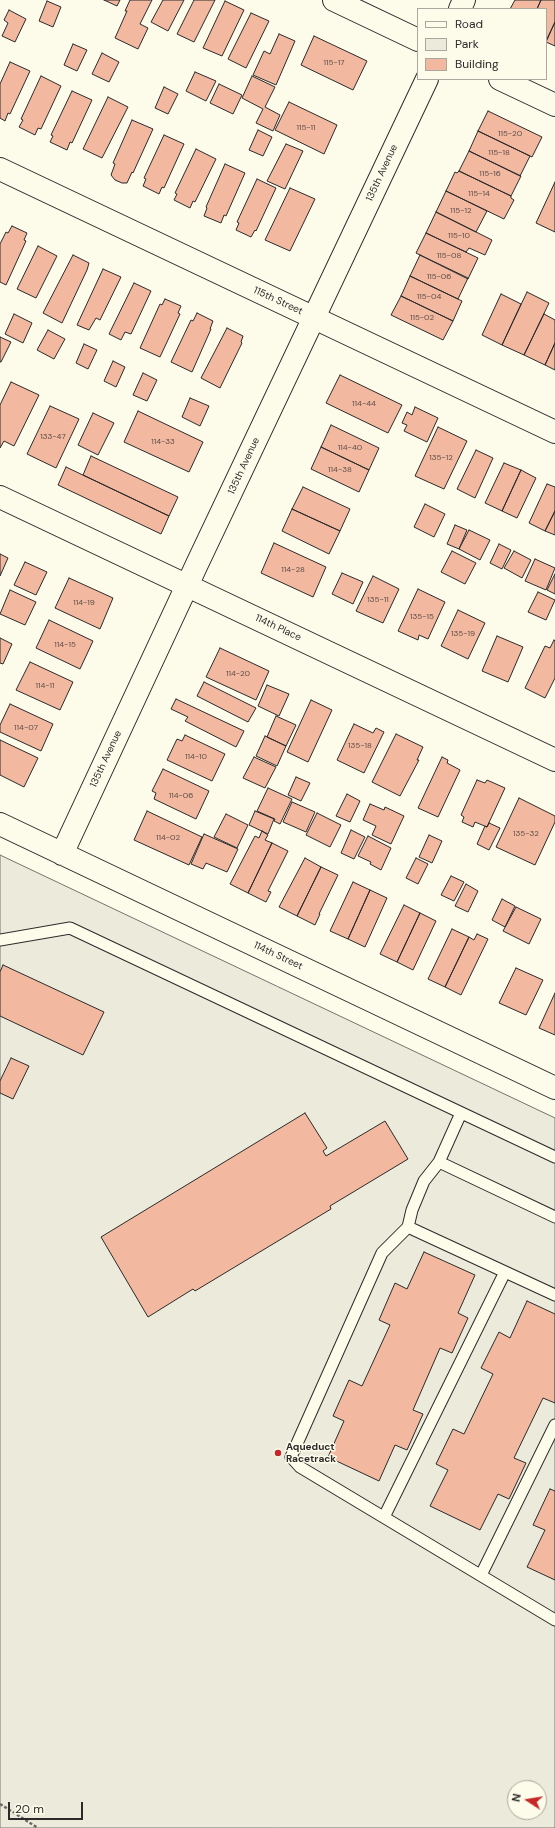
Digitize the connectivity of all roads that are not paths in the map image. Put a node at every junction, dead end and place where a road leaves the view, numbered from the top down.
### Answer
1 (334, 0) edge
2 (417, 40) edge
3 (427, 80) edge
4 (502, 80) edge
5 (555, 105) edge
6 (0, 169) edge
7 (314, 318) junction
8 (555, 432) edge
9 (0, 497) edge
10 (187, 585) junction
11 (555, 760) edge
12 (0, 824) edge
13 (62, 854) junction
14 (0, 940) edge
15 (555, 1088) edge
16 (461, 1113) junction
17 (555, 1157) edge
18 (439, 1162) junction
19 (555, 1217) edge
20 (408, 1227) junction
21 (505, 1272) junction
22 (555, 1295) edge
23 (555, 1425) edge
24 (384, 1517) junction
25 (481, 1576) junction
26 (555, 1620) edge

1 - 2 street
3 - 7 street, 135th Avenue
4 - 5 street
6 - 7 street, 115th Street
7 - 8 street, 115th Street
7 - 10 street, 135th Avenue
9 - 10 street, 114th Place
10 - 11 street, 114th Place
10 - 13 street, 135th Avenue
12 - 13 street, 114th Street
13 - 15 street, 114th Street
14 - 16 lane
16 - 17 lane
16 - 18 lane
18 - 19 lane
18 - 20 lane
20 - 21 lane
20 - 24 lane
21 - 22 lane
21 - 24 lane
23 - 25 lane
24 - 25 lane
25 - 26 lane

